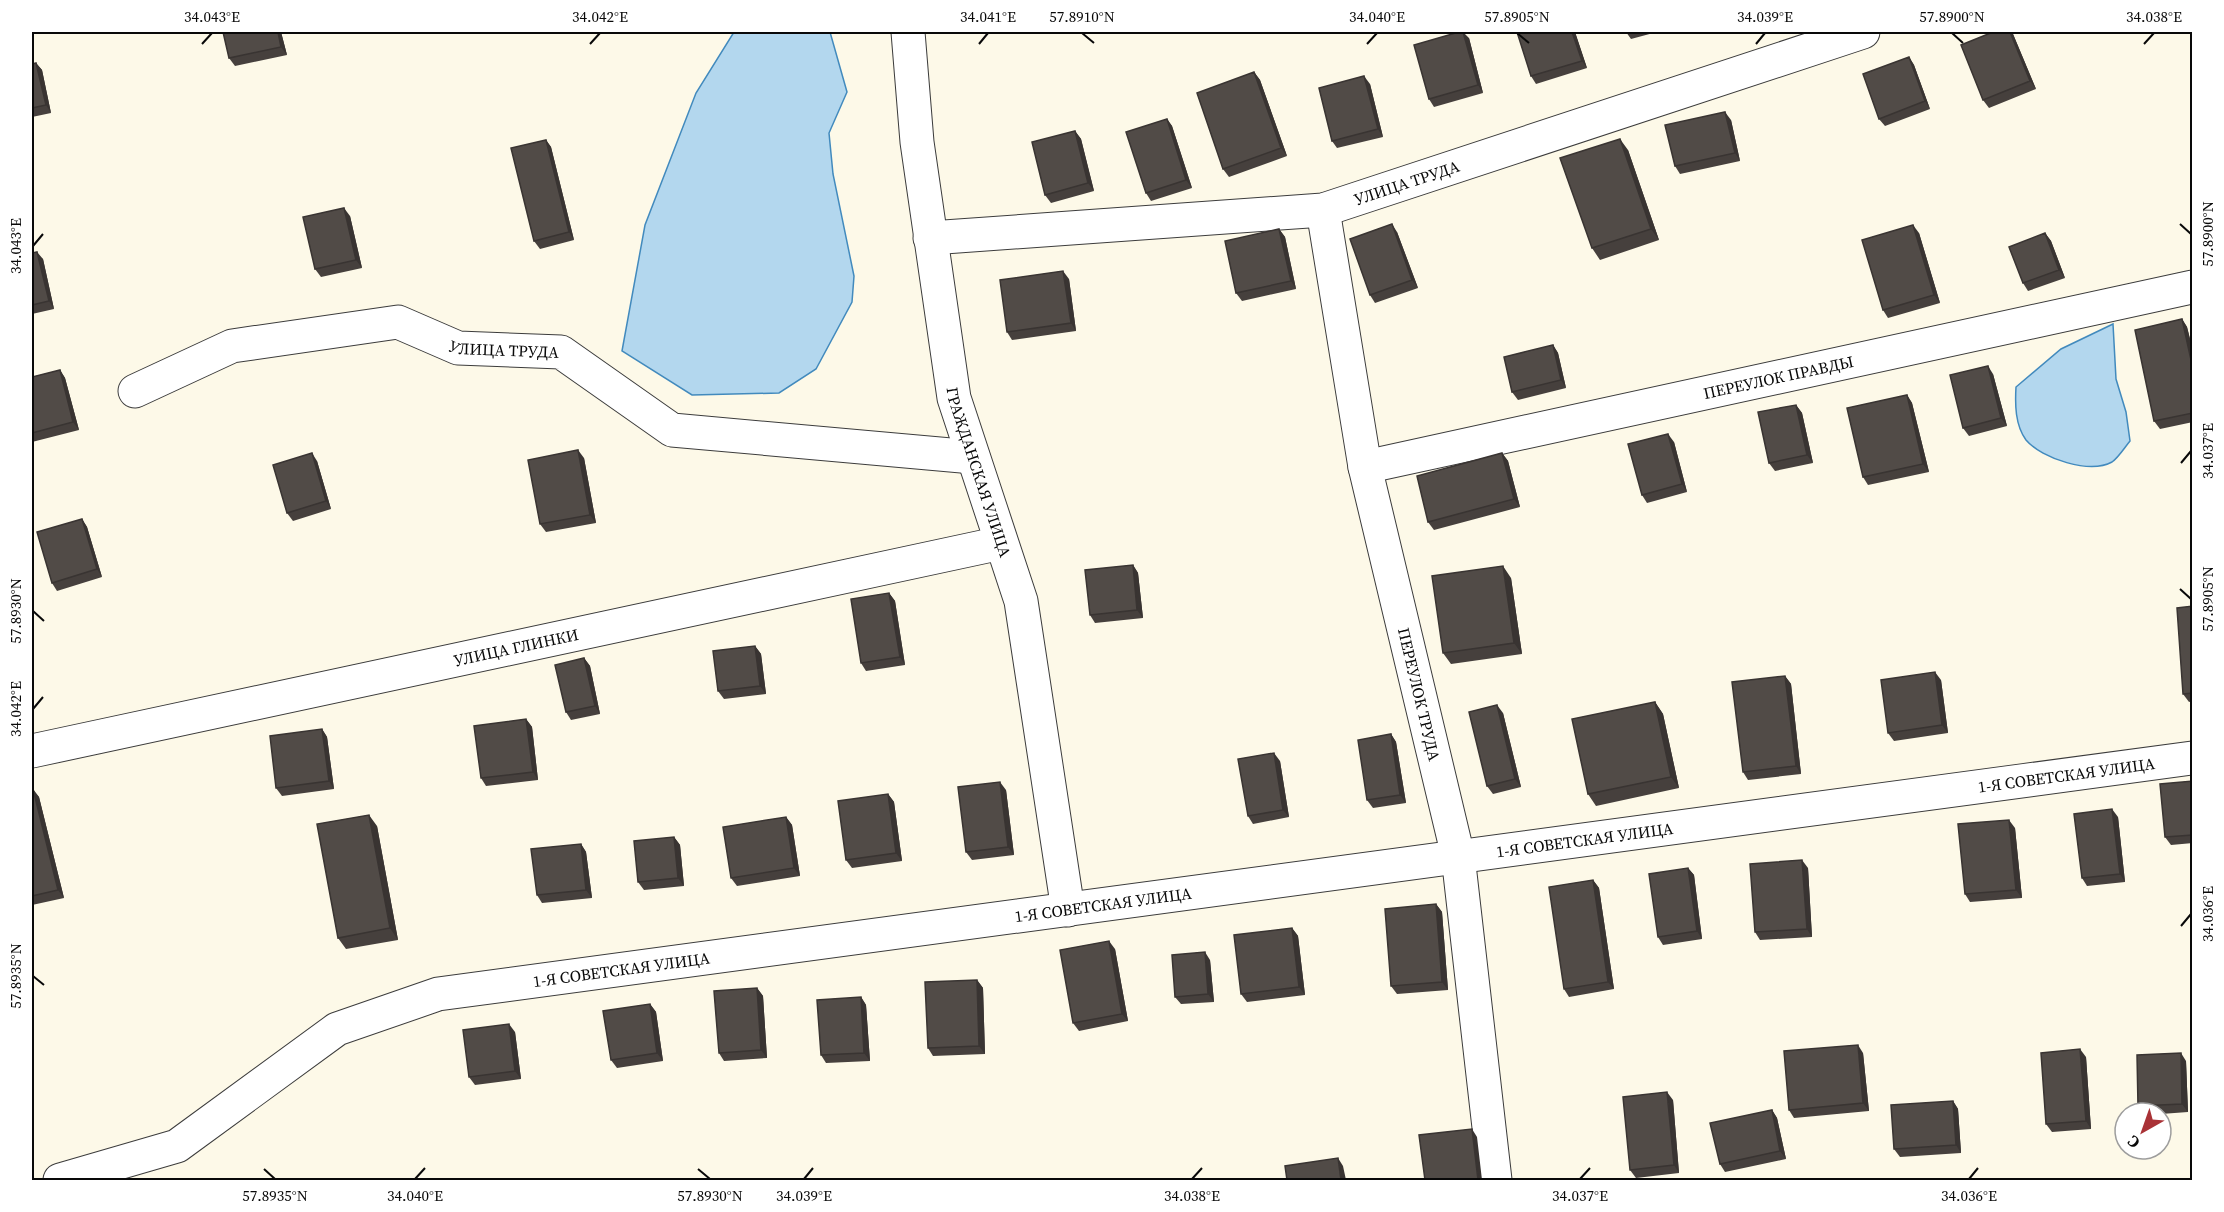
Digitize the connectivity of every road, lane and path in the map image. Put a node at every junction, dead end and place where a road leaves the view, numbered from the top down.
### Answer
1 (908, 32) edge
2 (1863, 32) edge
3 (1323, 210) junction
4 (930, 238) junction
5 (2193, 287) edge
6 (135, 391) dead end
7 (973, 457) junction
8 (1365, 467) junction
9 (1001, 543) junction
10 (32, 751) edge
11 (2193, 758) edge
12 (1458, 856) junction
13 (1068, 910) junction
14 (60, 1180) edge
15 (1495, 1180) edge

1 - 4 street, ГРАЖДАНСКАЯ УЛИЦА
2 - 3 street, УЛИЦА ТРУДА
3 - 4 street, УЛИЦА ТРУДА
3 - 8 street, ПЕРЕУЛОК ТРУДА
4 - 7 street, ГРАЖДАНСКАЯ УЛИЦА
5 - 8 street, ПЕРЕУЛОК ПРАВДЫ
6 - 7 street, УЛИЦА ТРУДА
7 - 9 street, ГРАЖДАНСКАЯ УЛИЦА
8 - 12 street, ПЕРЕУЛОК ТРУДА
9 - 10 street, УЛИЦА ГЛИНКИ
9 - 13 street, ГРАЖДАНСКАЯ УЛИЦА
11 - 12 street, 1-Я СОВЕТСКАЯ УЛИЦА
12 - 13 street, 1-Я СОВЕТСКАЯ УЛИЦА
12 - 15 street, ПЕРЕУЛОК ТРУДА
13 - 14 street, 1-Я СОВЕТСКАЯ УЛИЦА

